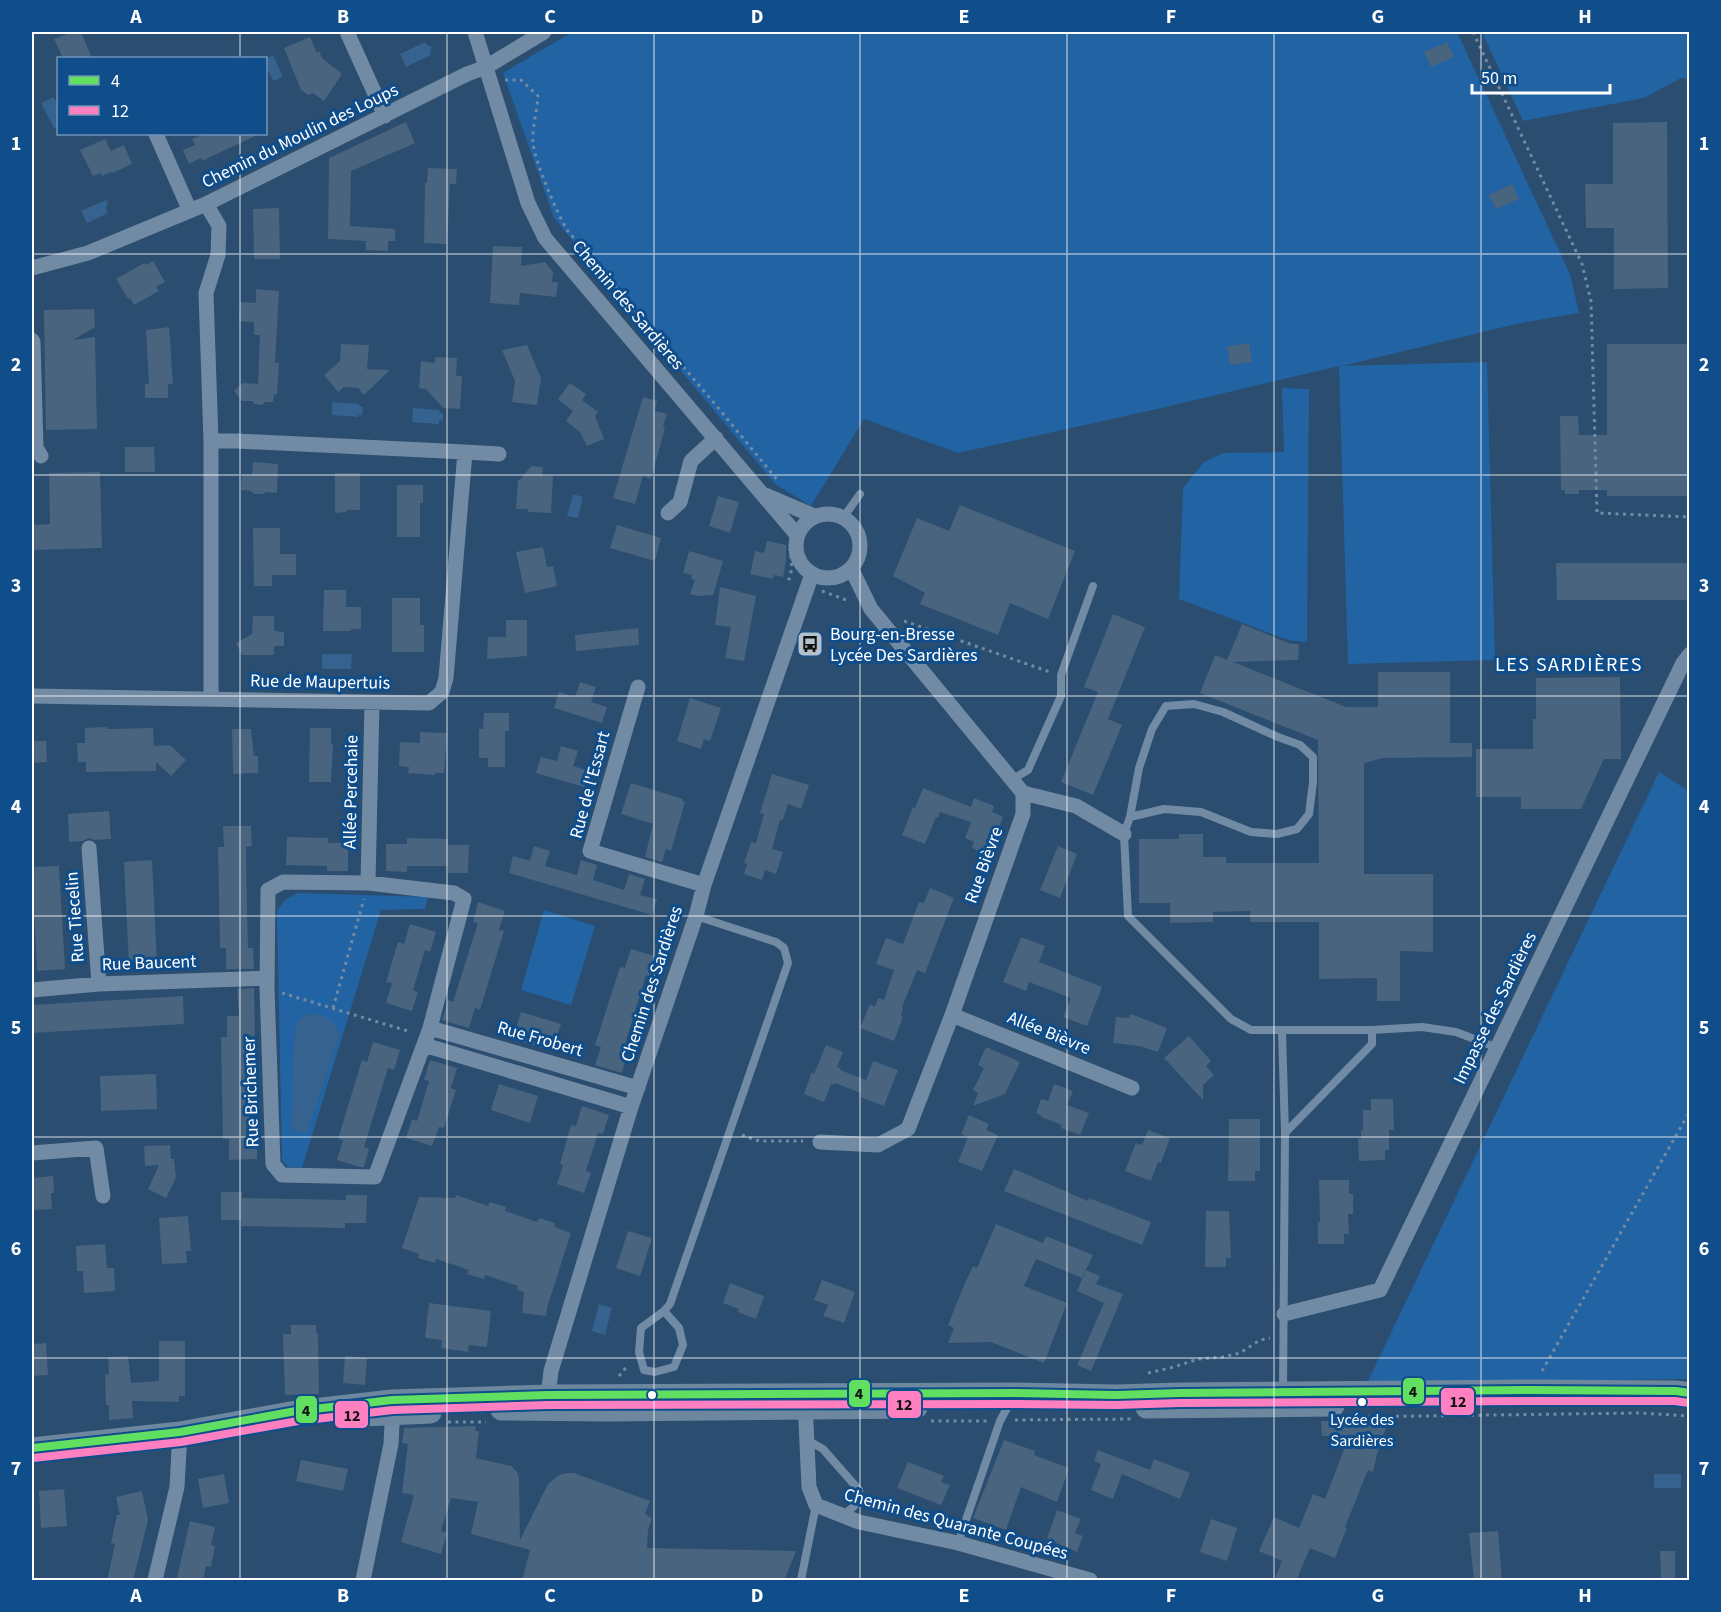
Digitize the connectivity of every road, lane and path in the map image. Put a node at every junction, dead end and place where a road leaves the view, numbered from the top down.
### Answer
1 (347, 32) edge
2 (475, 32) edge
3 (544, 32) edge
4 (1473, 32) edge
5 (488, 74) junction
6 (385, 116) junction
7 (156, 135) edge
8 (206, 204) junction
9 (190, 211) junction
10 (32, 268) edge
11 (32, 340) edge
12 (716, 438) junction
13 (211, 441) junction
14 (465, 452) junction
15 (499, 454) dead end
16 (41, 456) dead end
17 (763, 494) junction
18 (860, 494) dead end
19 (785, 504) junction
20 (669, 513) dead end
21 (814, 516) junction
22 (1689, 517) edge
23 (843, 518) junction
24 (797, 535) junction
25 (852, 568) junction
26 (810, 580) junction
27 (1093, 586) dead end
28 (871, 609) junction
29 (905, 621) dead end
30 (1689, 654) edge
31 (1060, 675) junction
32 (638, 687) dead end
33 (32, 696) edge
34 (211, 699) junction
35 (372, 703) junction
36 (1011, 780) junction
37 (1023, 793) junction
38 (1130, 817) junction
39 (1124, 834) junction
40 (89, 848) dead end
41 (368, 883) junction
42 (704, 885) junction
43 (696, 916) junction
44 (267, 983) junction
45 (99, 984) junction
46 (32, 990) edge
47 (333, 1009) junction
48 (952, 1015) junction
49 (1372, 1030) junction
50 (1282, 1031) junction
51 (427, 1037) junction
52 (1498, 1048) junction
53 (638, 1088) junction
54 (1132, 1088) dead end
55 (631, 1107) junction
56 (1689, 1112) edge
57 (730, 1131) junction
58 (1285, 1133) junction
59 (820, 1142) joint
60 (32, 1153) edge
61 (103, 1196) dead end
62 (664, 1311) junction
63 (1284, 1314) junction
64 (1284, 1335) junction
65 (1144, 1374) dead end
66 (1532, 1390) junction
67 (1689, 1393) edge
68 (1283, 1400) junction
69 (548, 1403) junction
70 (805, 1403) junction
71 (1689, 1404) edge
72 (393, 1407) junction
73 (1008, 1407) junction
74 (1689, 1416) edge
75 (1350, 1417) dead end
76 (1135, 1419) dead end
77 (923, 1421) dead end
78 (447, 1422) dead end
79 (489, 1422) dead end
80 (180, 1432) junction
81 (807, 1440) junction
82 (32, 1448) edge
83 (816, 1505) junction
84 (843, 1515) junction
85 (958, 1543) junction
86 (155, 1581) edge
87 (363, 1581) edge
88 (801, 1581) edge
89 (1090, 1581) edge

1 - 6 street
2 - 5 street, Chemin des Sardières
3 - 5 street, Chemin du Moulin des Loups
4 - 22 path
5 - 6 street, Chemin du Moulin des Loups
5 - 12 street, Chemin des Sardières
5 - 19 path
6 - 8 street, Chemin du Moulin des Loups
7 - 9 street
8 - 9 street, Chemin du Moulin des Loups
8 - 13 street
9 - 10 street, Chemin du Moulin des Loups
11 - 16 street
12 - 17 street, Chemin des Sardières
12 - 20 street
13 - 14 street
13 - 34 street
14 - 15 street
14 - 35 street, Rue de Maupertuis
17 - 19 street
17 - 24 street, Chemin des Sardières
18 - 23 lane
19 - 21 street
21 - 23 street
21 - 24 street
23 - 25 street
24 - 26 street
25 - 26 street
25 - 28 street
26 - 28 path
26 - 42 street, Chemin des Sardières
27 - 31 lane
28 - 36 street
29 - 31 path
30 - 52 street, Impasse des Sardières
31 - 36 lane
32 - 42 street, Rue de l'Essart
33 - 34 street, Rue de Maupertuis
34 - 35 street, Rue de Maupertuis
35 - 41 street, Allée Percehaie
36 - 37 street
37 - 39 street
37 - 48 street, Rue Bièvre
38 - 38 lane
38 - 39 lane
39 - 50 lane
40 - 45 street, Rue Tiecelin
41 - 44 street, Rue Brichemer
41 - 47 path
41 - 51 street, Rue Brichemer
42 - 43 street, Chemin des Sardières
43 - 53 street, Chemin des Sardières
43 - 57 lane
44 - 45 street, Rue Baucent
44 - 47 path
44 - 51 street, Rue Brichemer
45 - 46 street, Rue Baucent
47 - 51 path
48 - 54 street, Allée Bièvre
48 - 59 street, Rue Bièvre
49 - 50 lane
49 - 52 lane
49 - 58 lane
50 - 58 lane
51 - 53 street, Rue Frobert
51 - 55 street
52 - 63 street, Impasse des Sardières
53 - 55 street, Chemin des Sardières
55 - 69 street, Chemin des Sardières
56 - 66 path
57 - 59 path
57 - 62 lane
58 - 63 lane
60 - 61 street
62 - 62 lane
63 - 64 lane
64 - 65 path
64 - 68 lane
66 - 67 main road
66 - 68 main road
68 - 71 main road
68 - 73 main road
69 - 70 main road
69 - 72 main road
70 - 73 main road
70 - 81 street, Chemin des Quarante Coupées
72 - 80 main road
72 - 87 street
73 - 76 path
73 - 77 path
73 - 85 lane
74 - 75 path
78 - 79 path
80 - 82 main road
80 - 86 street
81 - 83 street, Chemin des Quarante Coupées
81 - 84 lane
83 - 84 street, Chemin des Quarante Coupées
83 - 88 lane
84 - 85 street, Chemin des Quarante Coupées
85 - 89 street, Chemin des Quarante Coupées

